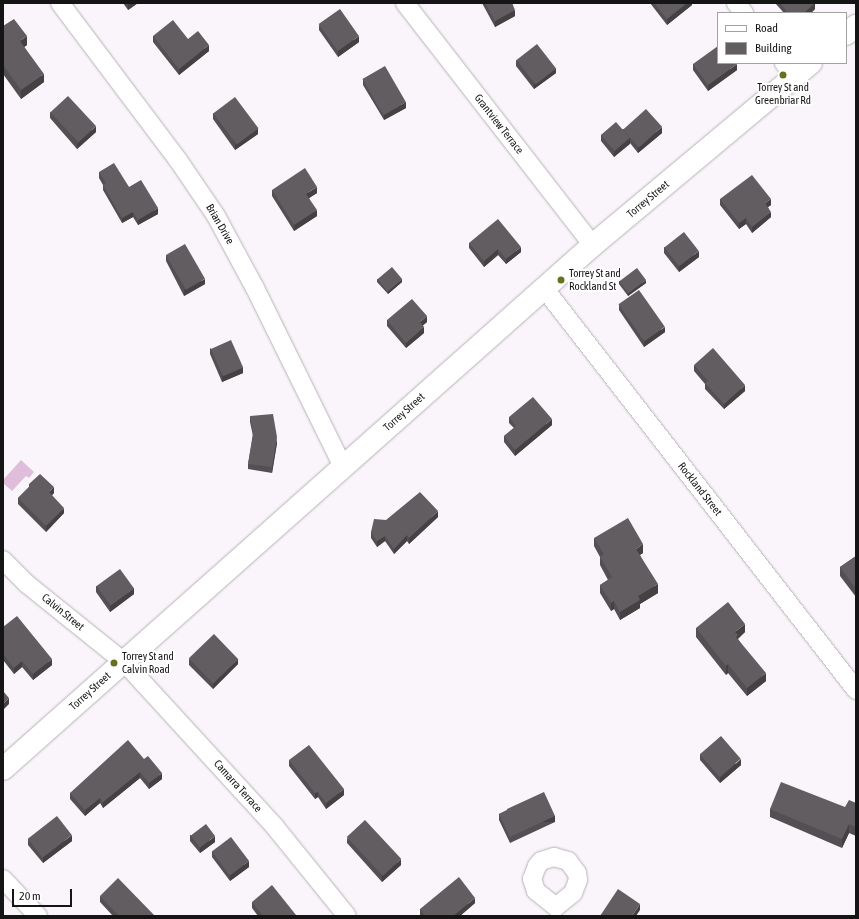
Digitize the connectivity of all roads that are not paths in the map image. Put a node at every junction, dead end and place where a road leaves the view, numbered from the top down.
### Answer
1 (60, 3) edge
2 (405, 3) edge
3 (736, 3) edge
4 (743, 12) edge
5 (856, 26) edge
6 (847, 33) edge
7 (809, 64) edge
8 (789, 70) edge
9 (593, 246) junction
10 (544, 288) junction
11 (343, 467) junction
12 (3, 560) edge
13 (124, 662) junction
14 (856, 690) edge
15 (3, 769) edge
16 (3, 879) edge
17 (38, 916) edge
18 (347, 916) edge

1 - 11 street, Brian Drive
2 - 9 street, Grantview Terrace
3 - 4 street
5 - 6 main road
7 - 8 main road, Torrey Street
8 - 9 main road, Torrey Street
9 - 10 main road, Torrey Street
10 - 11 main road, Torrey Street
10 - 14 street, Rockland Street
11 - 13 main road, Torrey Street
12 - 13 street, Calvin Street
13 - 15 main road, Torrey Street
13 - 18 street, Camarra Terrace
16 - 17 street

